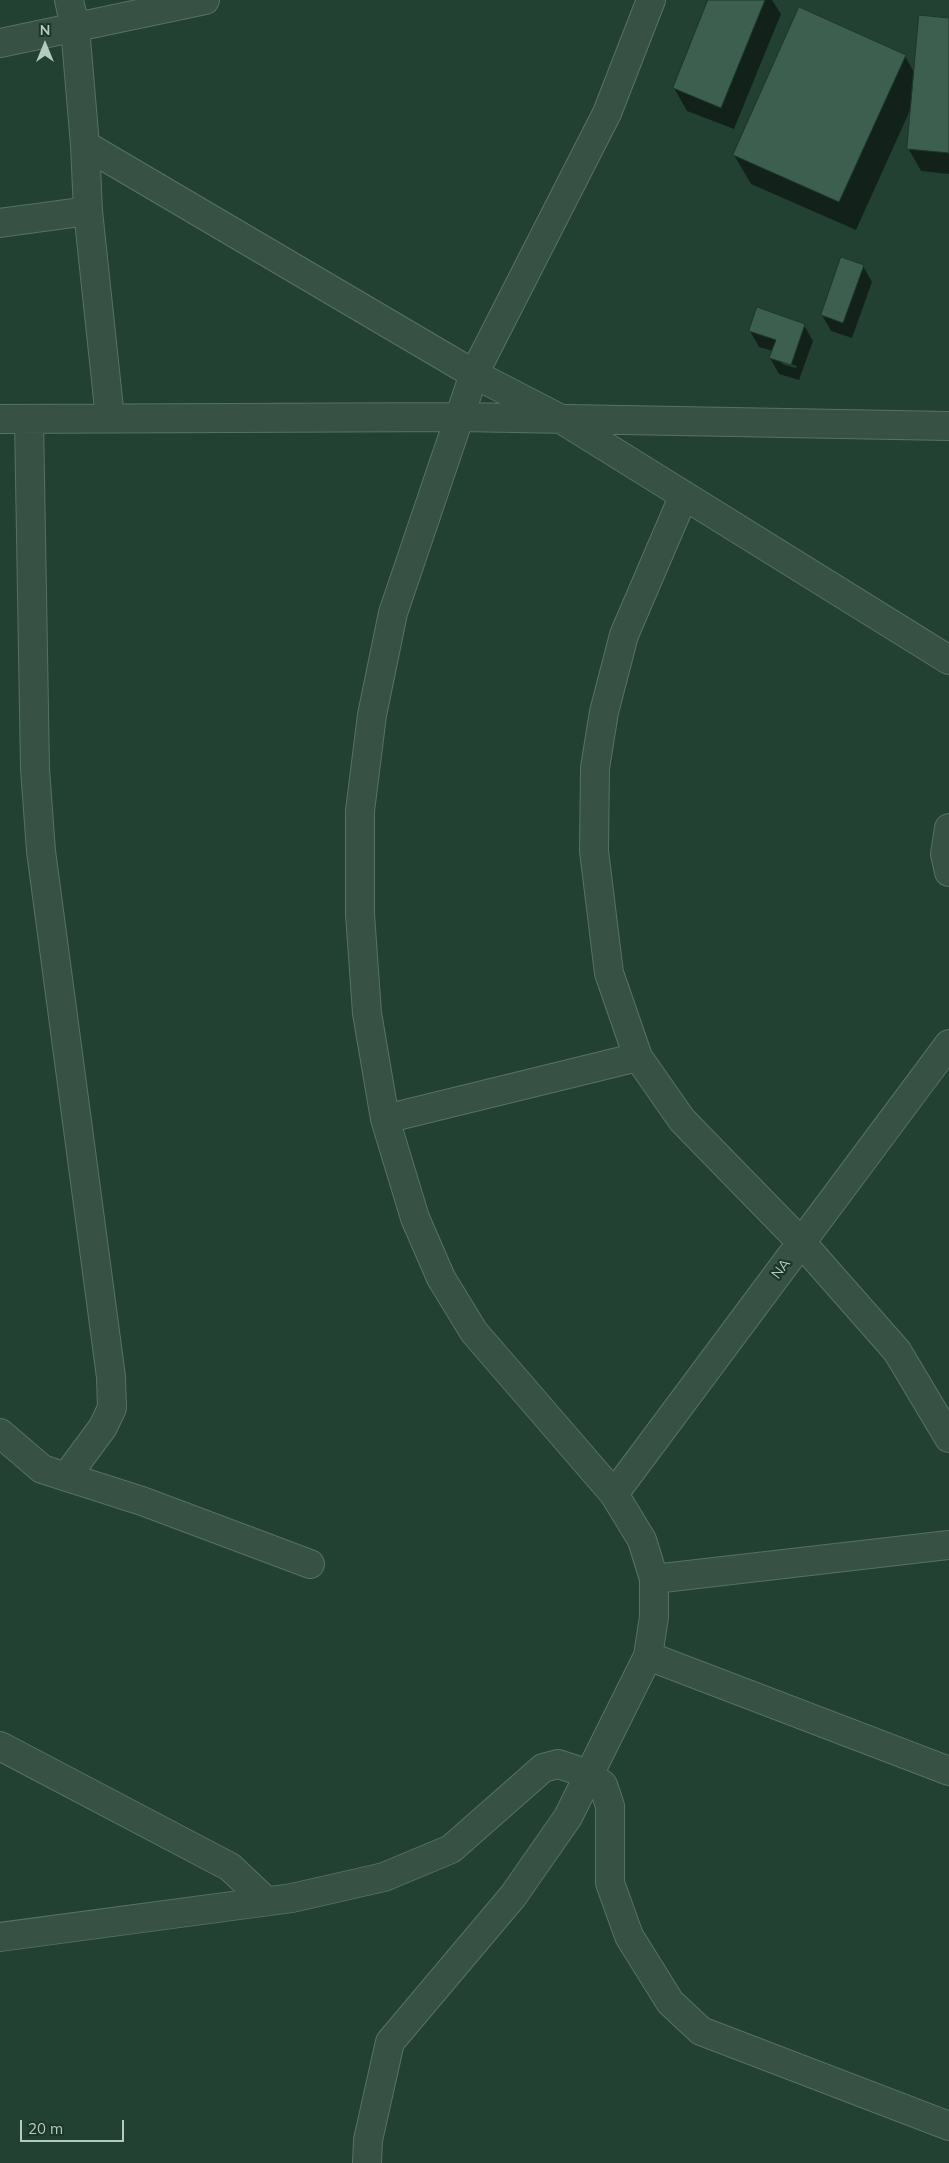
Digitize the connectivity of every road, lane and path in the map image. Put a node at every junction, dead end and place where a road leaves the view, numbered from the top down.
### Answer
1 (69, 0) edge
2 (205, 0) edge
3 (651, 0) edge
4 (75, 27) junction
5 (0, 43) edge
6 (85, 145) junction
7 (88, 211) junction
8 (0, 223) edge
9 (474, 374) junction
10 (460, 417) junction
11 (110, 418) junction
12 (0, 419) edge
13 (29, 419) junction
14 (561, 419) junction
15 (949, 426) edge
16 (684, 495) junction
17 (949, 660) edge
18 (949, 828) edge
19 (949, 872) edge
20 (949, 1044) edge
21 (638, 1057) junction
22 (385, 1119) junction
23 (801, 1242) junction
24 (0, 1433) edge
25 (949, 1438) edge
26 (66, 1477) junction
27 (614, 1494) junction
28 (949, 1545) edge
29 (310, 1564) dead end
30 (654, 1579) junction
31 (648, 1656) junction
32 (0, 1746) edge
33 (949, 1771) edge
34 (589, 1774) junction
35 (266, 1901) junction
36 (0, 1937) edge
37 (949, 2126) edge
38 (367, 2163) edge

1 - 4 street
2 - 4 street
3 - 9 street
4 - 5 street
4 - 6 street
6 - 7 street
6 - 9 street
7 - 8 street
7 - 11 street
9 - 10 street
9 - 14 street
10 - 11 street
10 - 14 street
10 - 22 street
11 - 13 street
12 - 13 street
13 - 26 street
14 - 15 street
14 - 16 street
16 - 17 street
16 - 21 street
18 - 19 street
20 - 23 street, NA
21 - 22 street
21 - 23 street
22 - 27 street
23 - 25 street
23 - 27 street, NA
24 - 26 street
26 - 29 street
27 - 30 street
28 - 30 street
30 - 31 street
31 - 33 street
31 - 34 street
32 - 35 street
34 - 35 street
34 - 37 street
34 - 38 street
35 - 36 street

